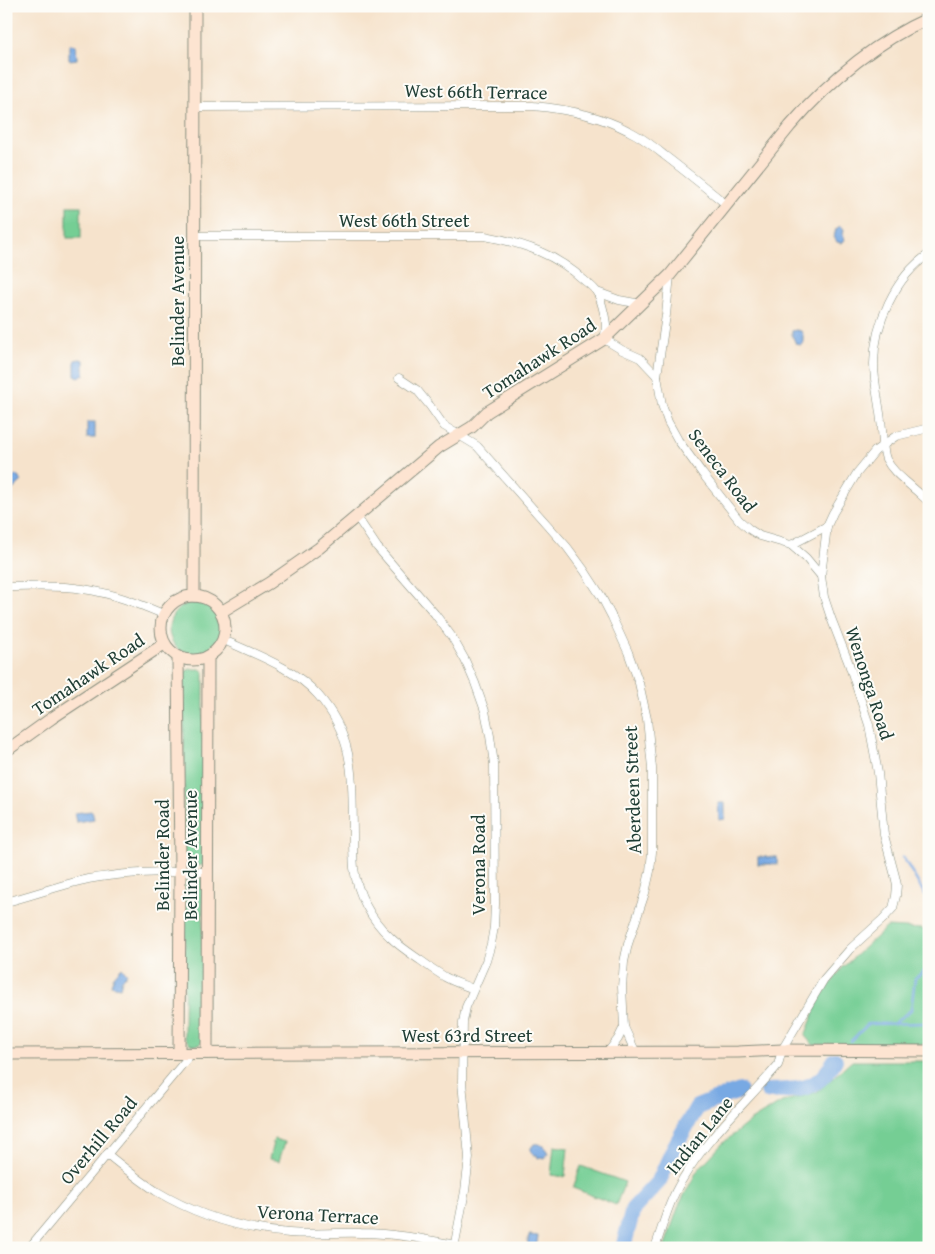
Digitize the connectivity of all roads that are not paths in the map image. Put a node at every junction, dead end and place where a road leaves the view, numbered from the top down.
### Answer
1 (195, 6) edge
2 (929, 18) edge
3 (195, 107) junction
4 (727, 205) junction
5 (195, 236) junction
6 (929, 254) edge
7 (670, 275) junction
8 (597, 292) junction
9 (641, 304) junction
10 (604, 339) junction
11 (657, 376) junction
12 (399, 378) dead end
13 (929, 428) edge
14 (459, 435) junction
15 (884, 444) junction
16 (929, 502) edge
17 (357, 517) junction
18 (827, 526) junction
19 (791, 544) junction
20 (821, 576) junction
21 (6, 587) edge
22 (194, 596) junction
23 (221, 612) junction
24 (164, 614) junction
25 (224, 640) junction
26 (164, 644) junction
27 (208, 657) junction
28 (178, 658) junction
29 (6, 751) edge
30 (180, 872) junction
31 (208, 872) junction
32 (6, 902) edge
33 (473, 989) junction
34 (624, 1027) junction
35 (782, 1050) junction
36 (929, 1051) edge
37 (608, 1052) junction
38 (636, 1052) junction
39 (185, 1053) junction
40 (208, 1053) junction
41 (462, 1053) junction
42 (6, 1054) edge
43 (107, 1154) junction
44 (455, 1246) edge
45 (29, 1248) edge
46 (655, 1248) edge

1 - 3 street, Belinder Avenue
2 - 4 street, Tomahawk Road
3 - 4 street, West 66th Terrace
3 - 5 street, Belinder Avenue
4 - 7 street, Tomahawk Road
5 - 8 street, West 66th Street
5 - 22 street, Belinder Avenue
6 - 15 street
7 - 9 street, Tomahawk Road
7 - 11 street, Seneca Road
8 - 9 street, West 66th Street
8 - 10 street
9 - 10 street, Tomahawk Road
10 - 11 street
10 - 14 street, Tomahawk Road
11 - 19 street, Seneca Road
12 - 14 street, Aberdeen Street
13 - 15 street, Wenonga Road
14 - 17 street, Tomahawk Road
14 - 34 street, Aberdeen Street
15 - 16 street
15 - 18 street, Wenonga Road
17 - 23 street, Tomahawk Road
17 - 33 street, Verona Road
18 - 19 street
18 - 20 street, Wenonga Road
19 - 20 street
20 - 35 street, Wenonga Road
21 - 24 street
22 - 23 street
22 - 24 street
23 - 25 street
24 - 26 street
25 - 27 street
25 - 33 street
26 - 28 street
26 - 29 street, Tomahawk Road
27 - 28 street
27 - 31 street, Belinder Avenue
28 - 30 street, Belinder Road
30 - 31 street
30 - 32 street
30 - 39 street, Belinder Road
31 - 40 street, Belinder Avenue
33 - 41 street, Verona Road
34 - 37 street
34 - 38 street, Aberdeen Street
35 - 36 street, West 63rd Street
35 - 38 street, West 63rd Street
35 - 46 street, Indian Lane
37 - 38 street, West 63rd Street
37 - 41 street, West 63rd Street
39 - 40 street, West 63rd Street
39 - 42 street, West 63rd Street
39 - 43 street, Overhill Road
40 - 41 street, West 63rd Street
41 - 44 street, Verona Road
43 - 44 street, Verona Terrace
43 - 45 street, Overhill Road

